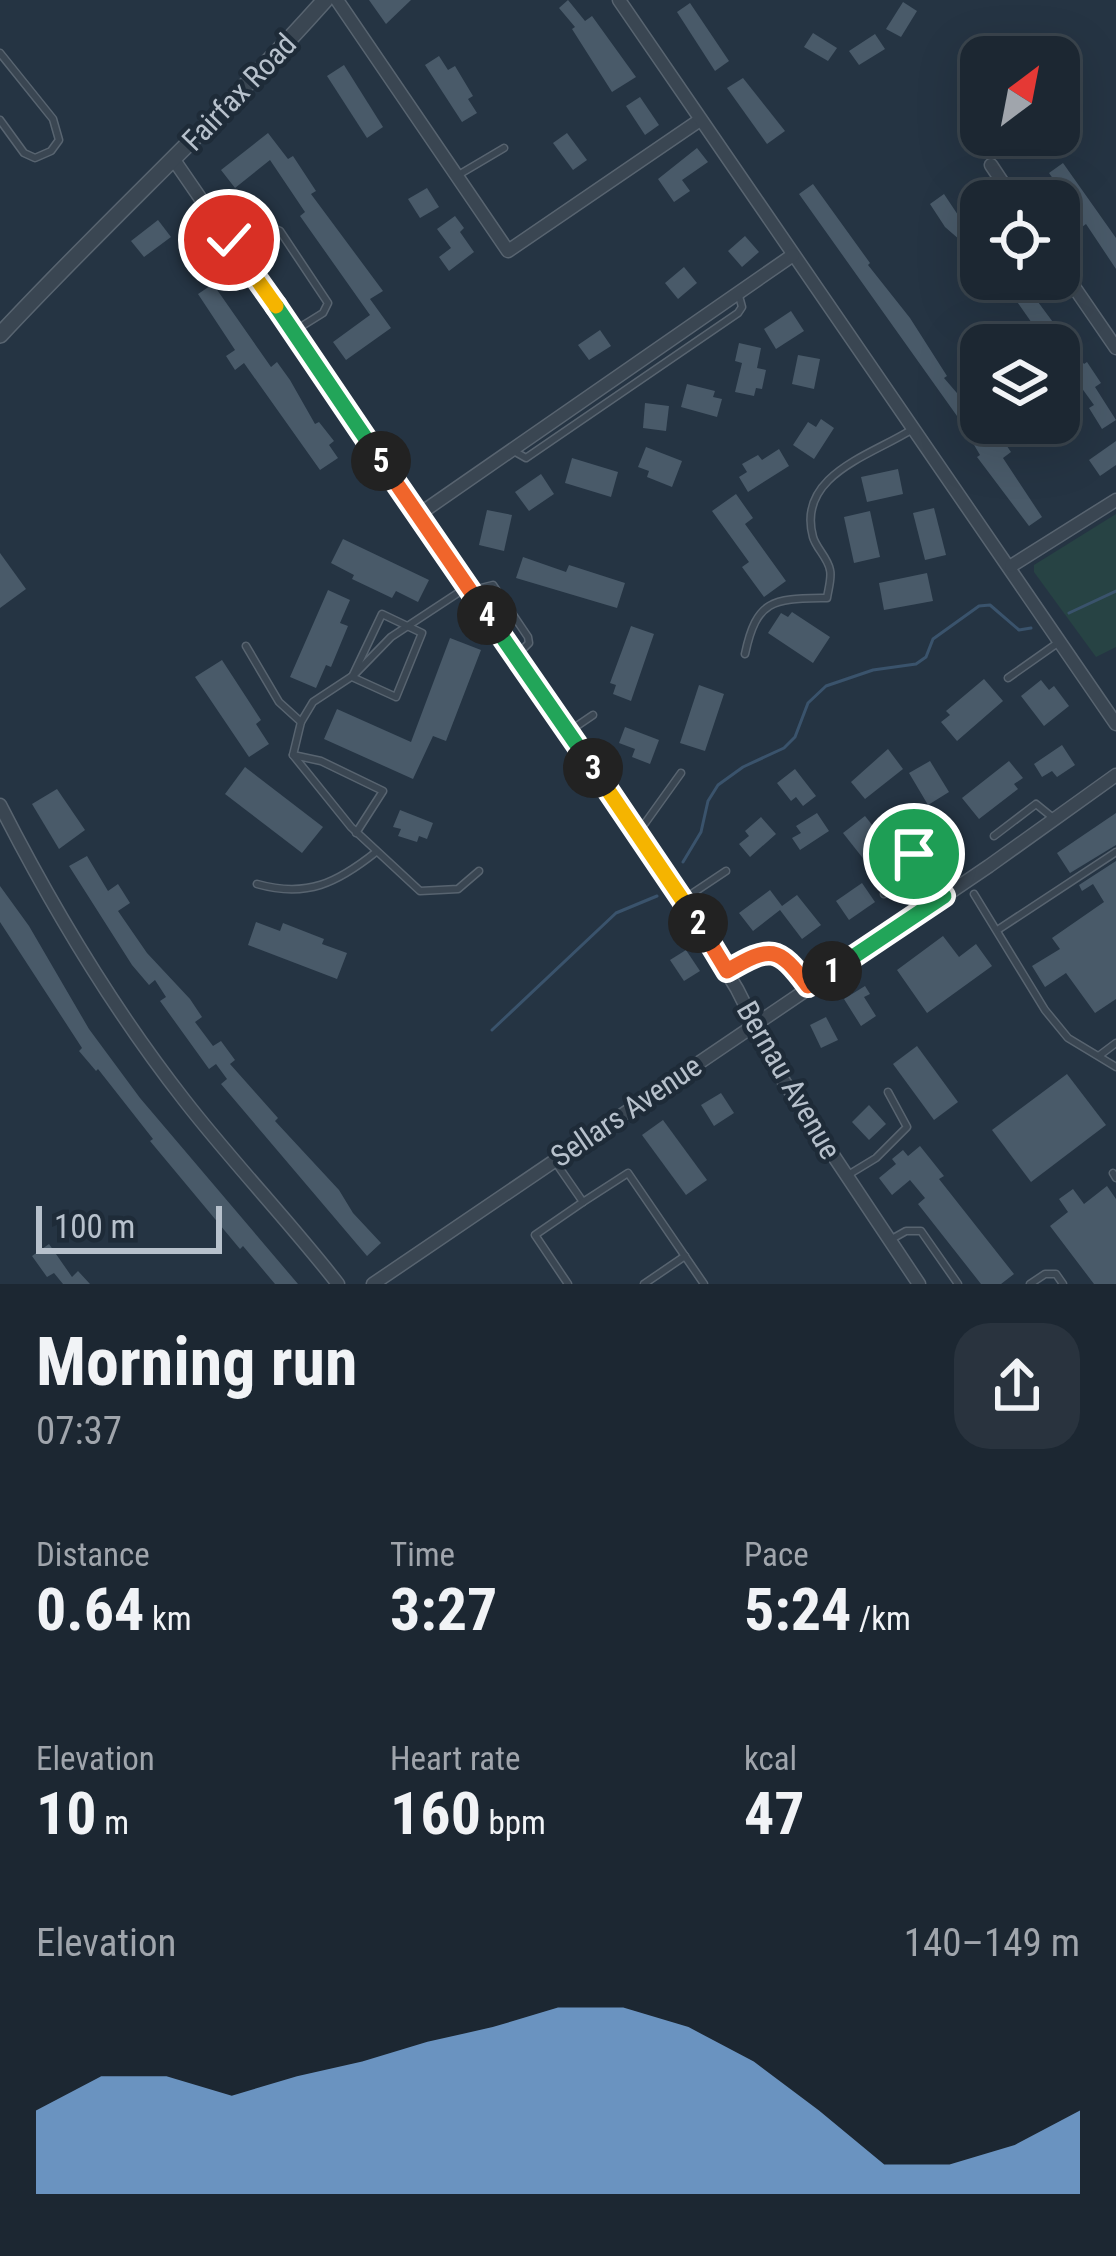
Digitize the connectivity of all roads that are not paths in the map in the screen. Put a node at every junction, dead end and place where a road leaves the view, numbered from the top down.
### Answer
1 (325, 0) edge
2 (337, 0) edge
3 (619, 0) edge
4 (0, 53) edge
5 (0, 120) edge
6 (700, 121) junction
7 (504, 148) dead end
8 (174, 160) junction
9 (991, 165) dead end
10 (457, 176) junction
11 (1001, 180) edge
12 (229, 240) junction
13 (793, 255) junction
14 (738, 292) junction
15 (1080, 296) edge
16 (294, 331) junction
17 (0, 335) edge
18 (1116, 348) edge
19 (626, 371) junction
20 (634, 384) junction
21 (914, 428) junction
22 (512, 450) junction
23 (1116, 500) edge
24 (418, 515) junction
25 (1011, 566) junction
26 (469, 589) junction
27 (408, 627) junction
28 (1061, 641) junction
29 (246, 646) dead end
30 (745, 653) dead end
31 (516, 657) junction
32 (352, 677) junction
33 (1007, 677) dead end
34 (593, 716) dead end
35 (301, 722) junction
36 (1116, 724) edge
37 (568, 732) junction
38 (293, 755) junction
39 (681, 772) dead end
40 (1116, 775) edge
41 (0, 806) edge
42 (1055, 819) junction
43 (356, 832) junction
44 (638, 833) junction
45 (994, 836) dead end
46 (376, 852) junction
47 (1116, 852) edge
48 (914, 854) dead end
49 (923, 866) junction
50 (479, 871) dead end
51 (726, 872) dead end
52 (257, 884) dead end
53 (884, 894) dead end
54 (974, 894) dead end
55 (944, 896) junction
56 (683, 899) junction
57 (999, 929) junction
58 (727, 971) junction
59 (808, 986) junction
60 (753, 1023) junction
61 (1116, 1043) edge
62 (1098, 1056) junction
63 (1116, 1067) edge
64 (888, 1092) dead end
65 (554, 1160) junction
66 (845, 1177) junction
67 (583, 1202) junction
68 (889, 1241) junction
69 (685, 1256) junction
70 (338, 1284) edge
71 (373, 1284) edge
72 (568, 1284) edge
73 (644, 1284) edge
74 (704, 1284) edge
75 (919, 1284) edge
76 (958, 1284) edge
77 (1030, 1284) edge
78 (1063, 1284) edge

1 - 8 street, Fairfax Road
2 - 10 street
3 - 6 street
4 - 5 lane
6 - 10 street
6 - 13 street
7 - 10 lane
8 - 12 street, Bernau Avenue
8 - 17 street, Fairfax Road
9 - 11 street
12 - 16 street, Bernau Avenue
12 - 16 lane
13 - 14 street
13 - 21 street
14 - 19 street
14 - 20 lane
15 - 18 street
16 - 24 street, Bernau Avenue
19 - 20 lane
19 - 22 street
20 - 22 lane
21 - 25 street
21 - 30 lane
22 - 24 street
23 - 25 street
24 - 26 street, Bernau Avenue
25 - 28 street
26 - 27 lane
26 - 31 street, Bernau Avenue
26 - 31 lane
27 - 32 lane
27 - 32 lane
27 - 32 lane
28 - 33 lane
28 - 36 street
29 - 35 lane
31 - 37 street, Bernau Avenue
32 - 35 lane
34 - 37 lane
35 - 38 lane
37 - 44 street, Bernau Avenue
38 - 43 lane
38 - 43 lane
39 - 44 lane
40 - 42 street, Sellars Avenue
41 - 70 street
42 - 45 lane
42 - 55 street, Sellars Avenue
43 - 46 lane
44 - 56 street, Bernau Avenue
46 - 50 lane
46 - 52 lane
47 - 57 lane
48 - 49 lane
49 - 53 lane
49 - 55 lane
51 - 56 lane
54 - 57 lane
55 - 59 street, Sellars Avenue
56 - 58 street, Bernau Avenue
57 - 62 lane
58 - 59 lane
58 - 60 street, Bernau Avenue
59 - 60 street, Sellars Avenue
60 - 65 street, Sellars Avenue
60 - 66 street, Bernau Avenue
61 - 62 lane
62 - 63 lane
64 - 66 lane
65 - 67 lane
65 - 71 street, Sellars Avenue
66 - 68 street, Bernau Avenue
67 - 69 lane
67 - 72 lane
68 - 75 street, Bernau Avenue
68 - 76 lane
69 - 73 lane
69 - 74 lane
77 - 78 lane

